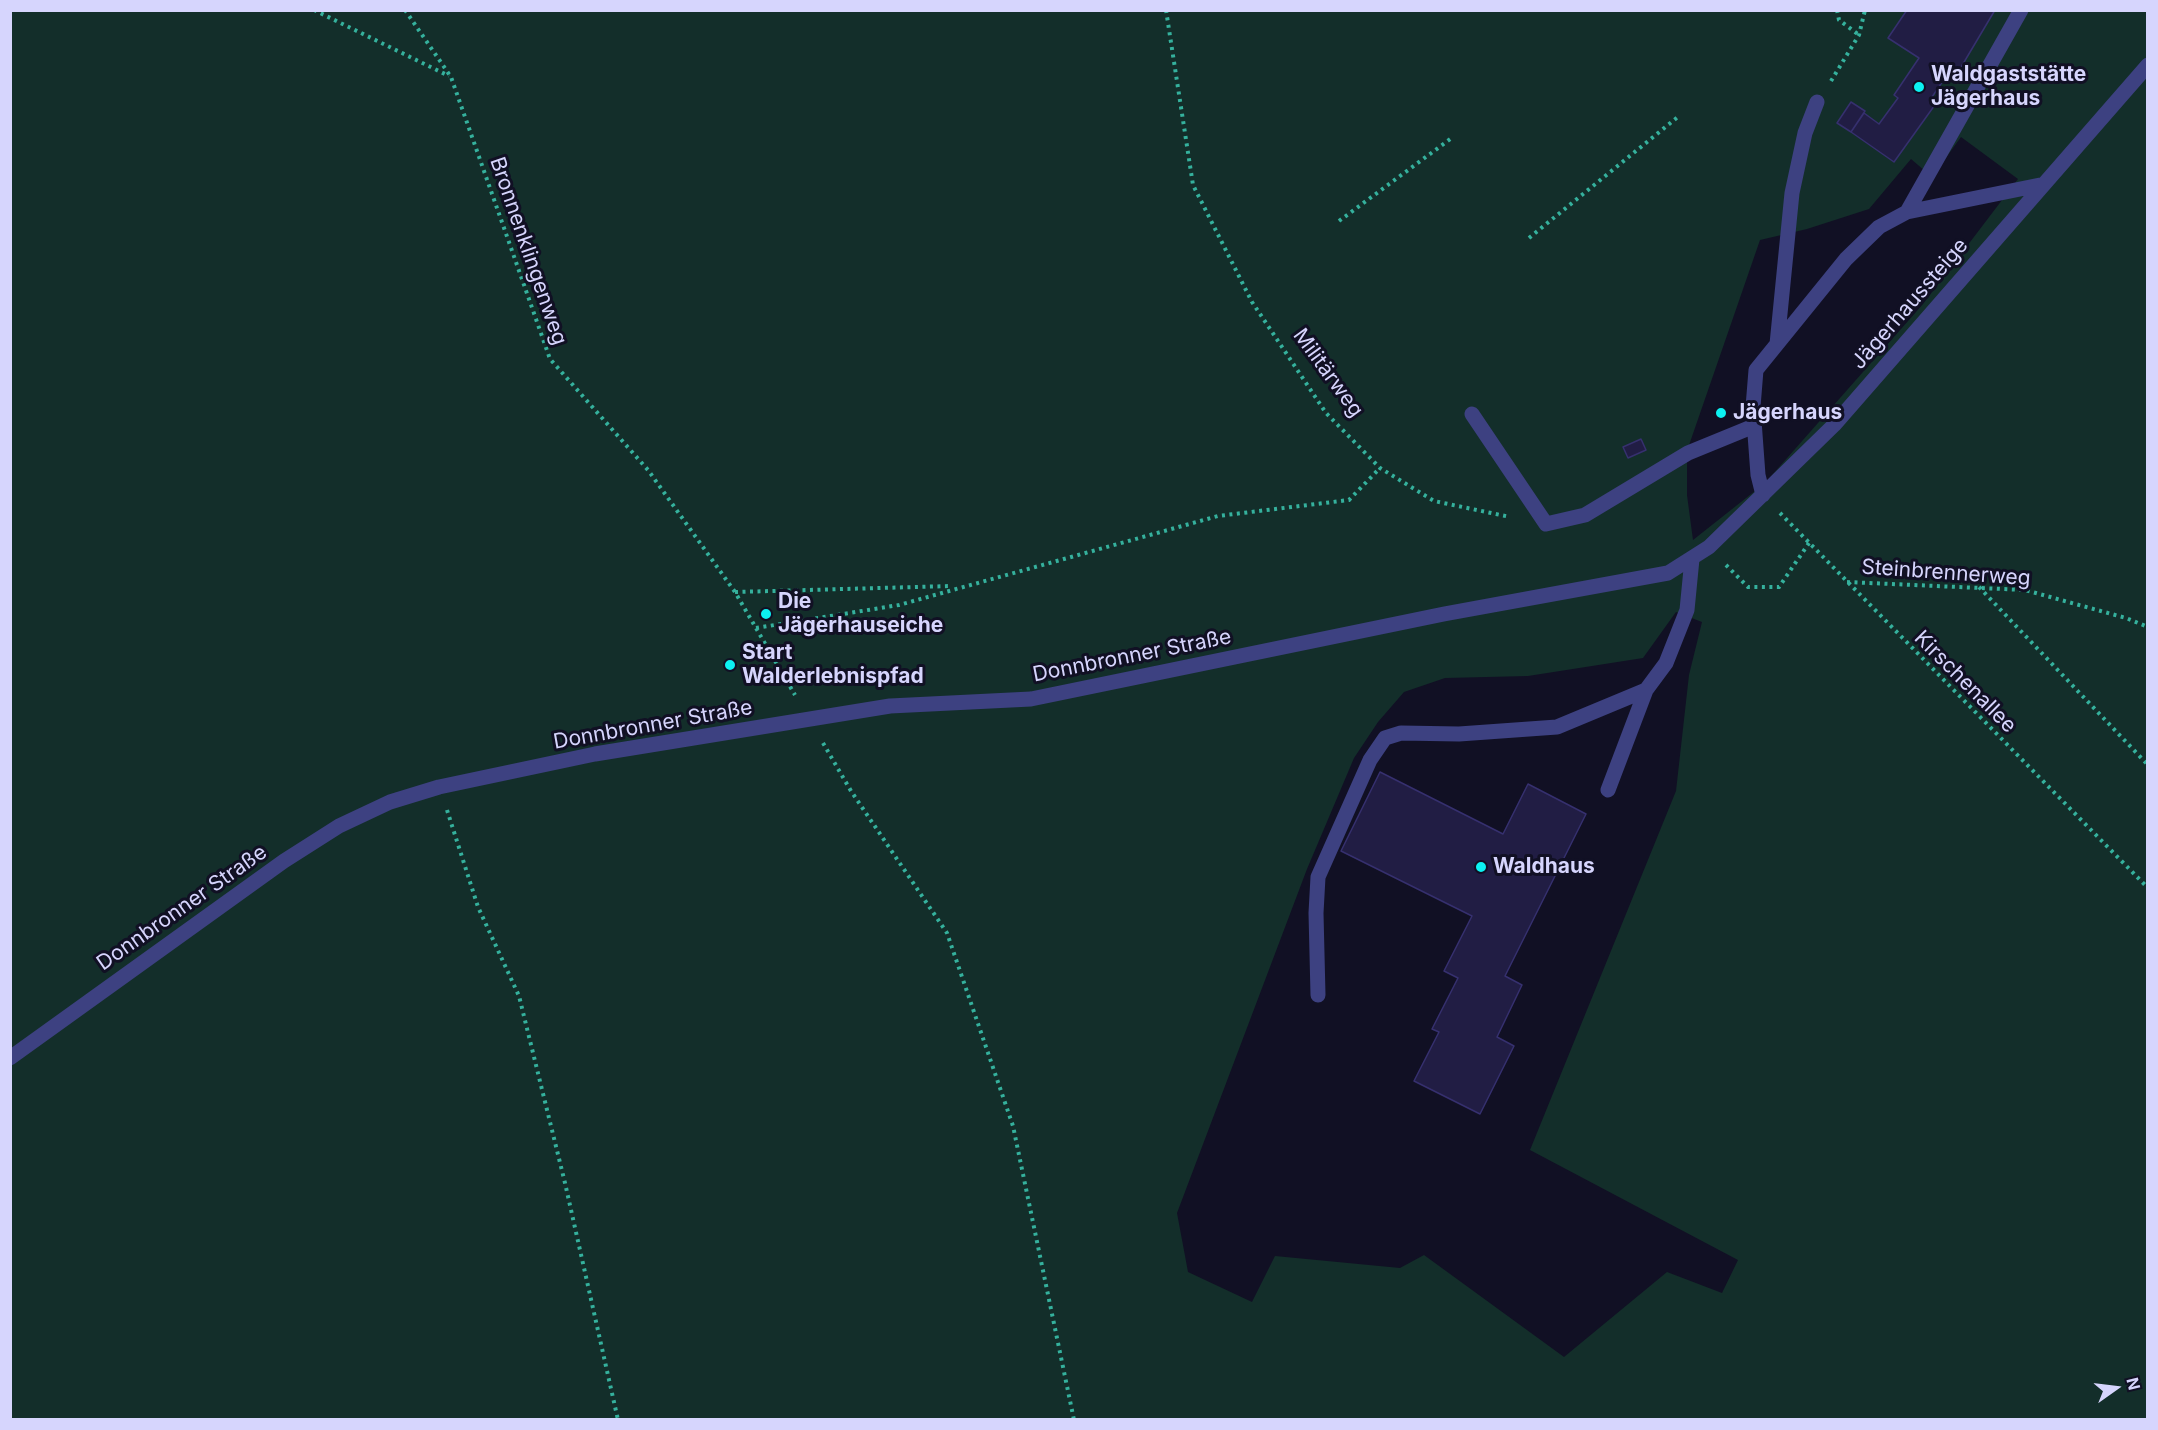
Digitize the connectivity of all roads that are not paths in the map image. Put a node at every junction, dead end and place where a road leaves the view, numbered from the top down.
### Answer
1 (2021, 10) edge
2 (2148, 65) edge
3 (1817, 102) road end
4 (2040, 185) junction
5 (1907, 212) junction
6 (1777, 344) junction
7 (1472, 414) dead end
8 (1754, 426) junction
9 (1763, 495) junction
10 (1692, 559) junction
11 (1646, 690) junction
12 (1608, 790) dead end
13 (1318, 995) dead end
14 (10, 1058) edge

1 - 5 street
2 - 4 street, Jägerhaussteige
3 - 6 street
4 - 5 street
4 - 9 street, Jägerhaussteige
5 - 6 street
6 - 8 street
7 - 8 street
8 - 9 street
9 - 10 street, Jägerhaussteige
10 - 11 street
10 - 14 street, Donnbronner Straße
11 - 12 street
11 - 13 street

